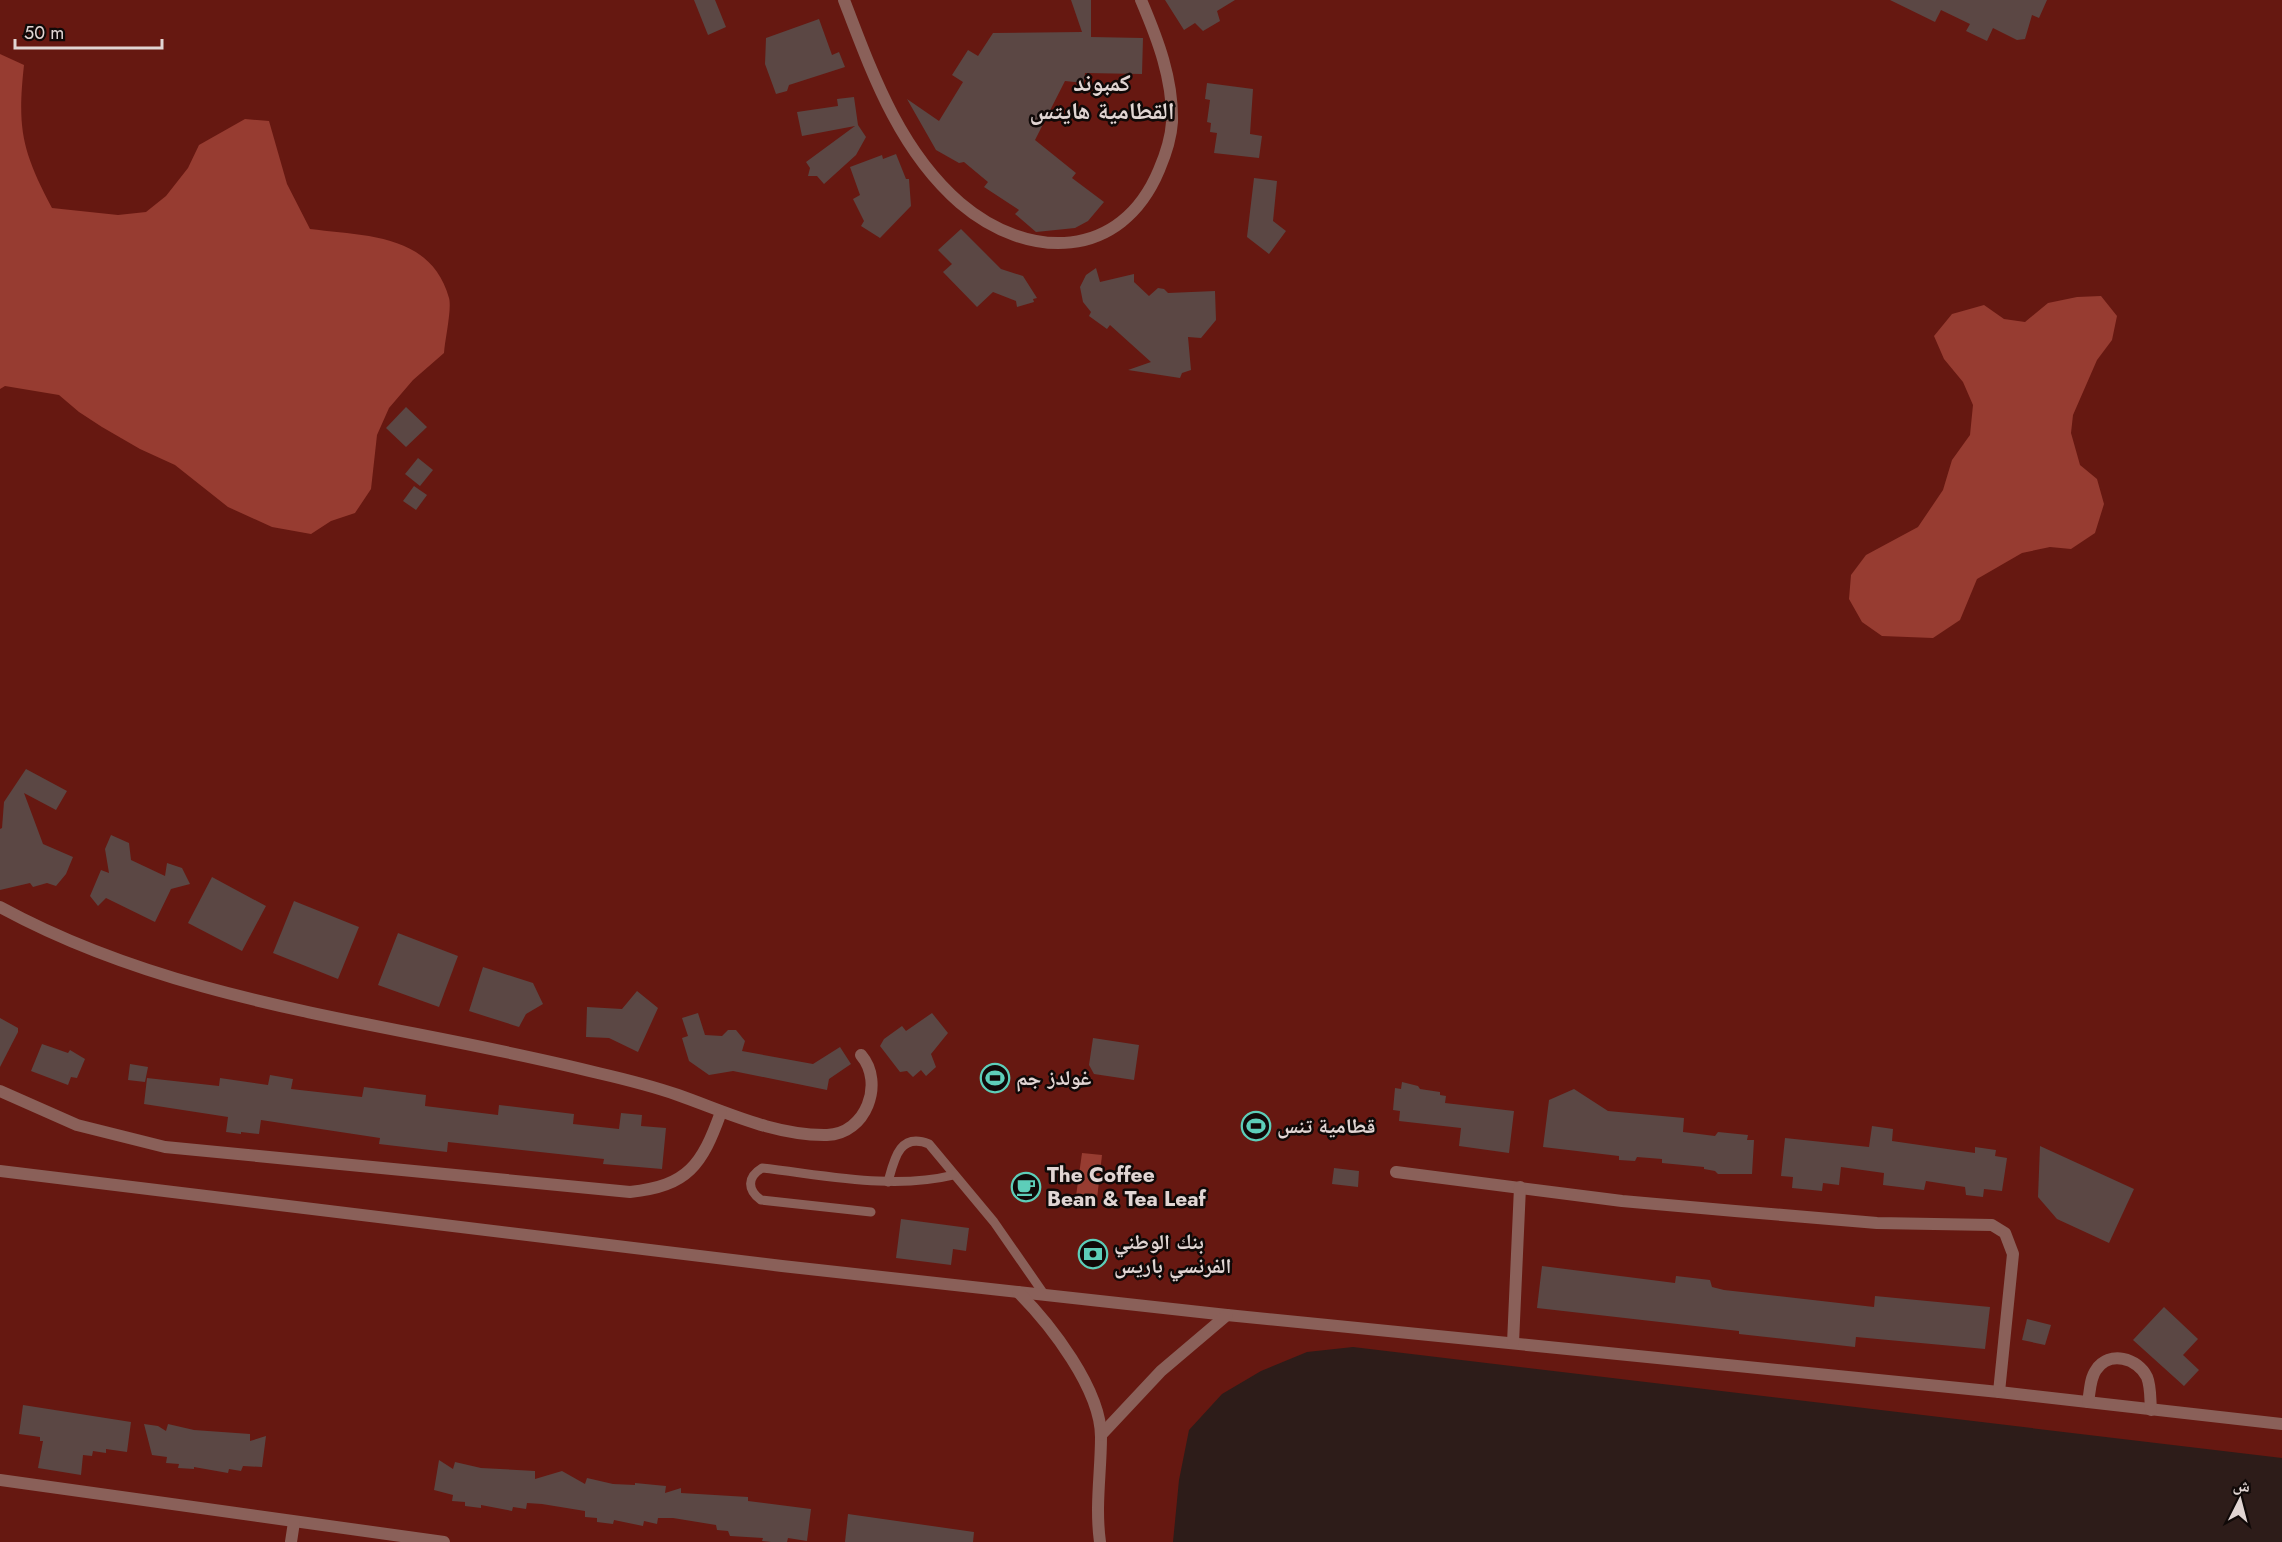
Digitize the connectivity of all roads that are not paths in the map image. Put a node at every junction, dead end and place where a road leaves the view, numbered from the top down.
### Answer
1 (844, 0) edge
2 (1142, 0) edge
3 (0, 907) edge
4 (861, 1055) dead end
5 (0, 1091) edge
6 (721, 1112) junction
7 (0, 1171) edge
8 (1396, 1172) dead end
9 (954, 1175) junction
10 (888, 1182) junction
11 (1520, 1187) junction
12 (871, 1212) dead end
13 (1018, 1292) junction
14 (1044, 1294) junction
15 (1227, 1315) junction
16 (1513, 1343) junction
17 (1999, 1392) junction
18 (2088, 1402) junction
19 (2151, 1410) junction
20 (2282, 1424) edge
21 (1101, 1435) junction
22 (0, 1480) edge
23 (294, 1522) junction
24 (389, 1539) edge
25 (291, 1542) edge
26 (444, 1542) edge
27 (1100, 1542) edge

1 - 2 street
3 - 6 street
4 - 6 street
5 - 6 street
7 - 13 street
8 - 11 street
9 - 10 lane
9 - 10 lane
9 - 14 lane
10 - 12 lane
11 - 16 street
11 - 17 street
13 - 14 street
13 - 21 street
14 - 15 street
15 - 16 street
15 - 21 street
16 - 17 street
17 - 18 street
18 - 19 street
18 - 19 street
19 - 20 street
21 - 27 street
22 - 23 street
23 - 24 street
23 - 25 street
24 - 26 street

